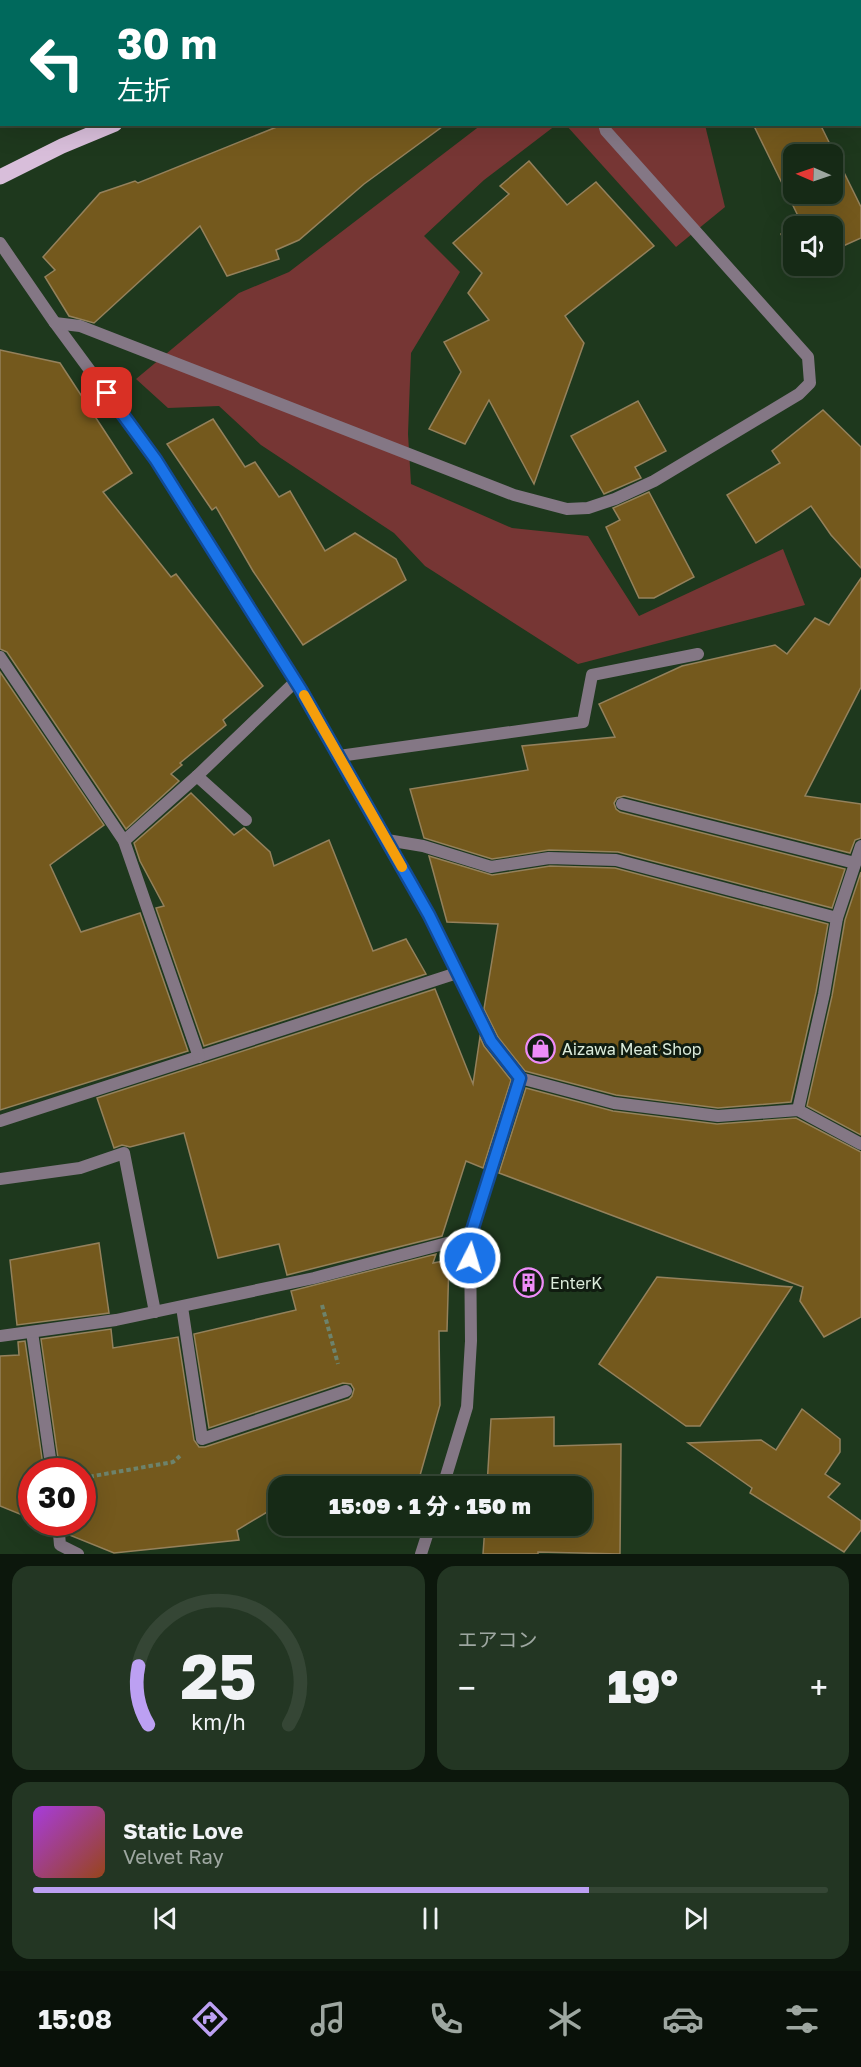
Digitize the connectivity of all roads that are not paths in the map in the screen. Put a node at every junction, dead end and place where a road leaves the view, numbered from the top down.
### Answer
1 (110, 126) edge
2 (605, 126) edge
3 (0, 177) edge
4 (0, 243) edge
5 (55, 323) junction
6 (698, 654) dead end
7 (0, 657) edge
8 (296, 681) junction
9 (339, 756) junction
10 (197, 776) junction
11 (622, 804) dead end
12 (246, 820) dead end
13 (387, 840) junction
14 (124, 841) junction
15 (861, 846) edge
16 (855, 862) junction
17 (837, 918) junction
18 (457, 973) junction
19 (199, 1057) junction
20 (520, 1078) junction
21 (798, 1110) junction
22 (0, 1121) edge
23 (861, 1144) edge
24 (0, 1179) edge
25 (470, 1237) junction
26 (182, 1306) junction
27 (155, 1312) junction
28 (32, 1332) junction
29 (0, 1336) edge
30 (346, 1391) road end
31 (50, 1458) edge
32 (445, 1476) edge
33 (59, 1536) edge
34 (427, 1536) edge
35 (78, 1554) edge
36 (421, 1554) edge

1 - 3 main road
2 - 5 street
4 - 5 street
5 - 8 street
6 - 9 street
7 - 14 street
8 - 9 street
8 - 10 street
9 - 13 street
10 - 12 street
10 - 14 street
11 - 16 street
13 - 17 street
13 - 18 street
14 - 19 street
15 - 16 street
16 - 17 street
17 - 21 street
18 - 19 street
18 - 20 street
19 - 22 street
20 - 21 street
20 - 25 street
21 - 23 street
24 - 27 street
25 - 26 street
25 - 32 street
26 - 27 street
26 - 30 street
27 - 28 street
28 - 29 street
28 - 31 street
33 - 35 street
34 - 36 street

